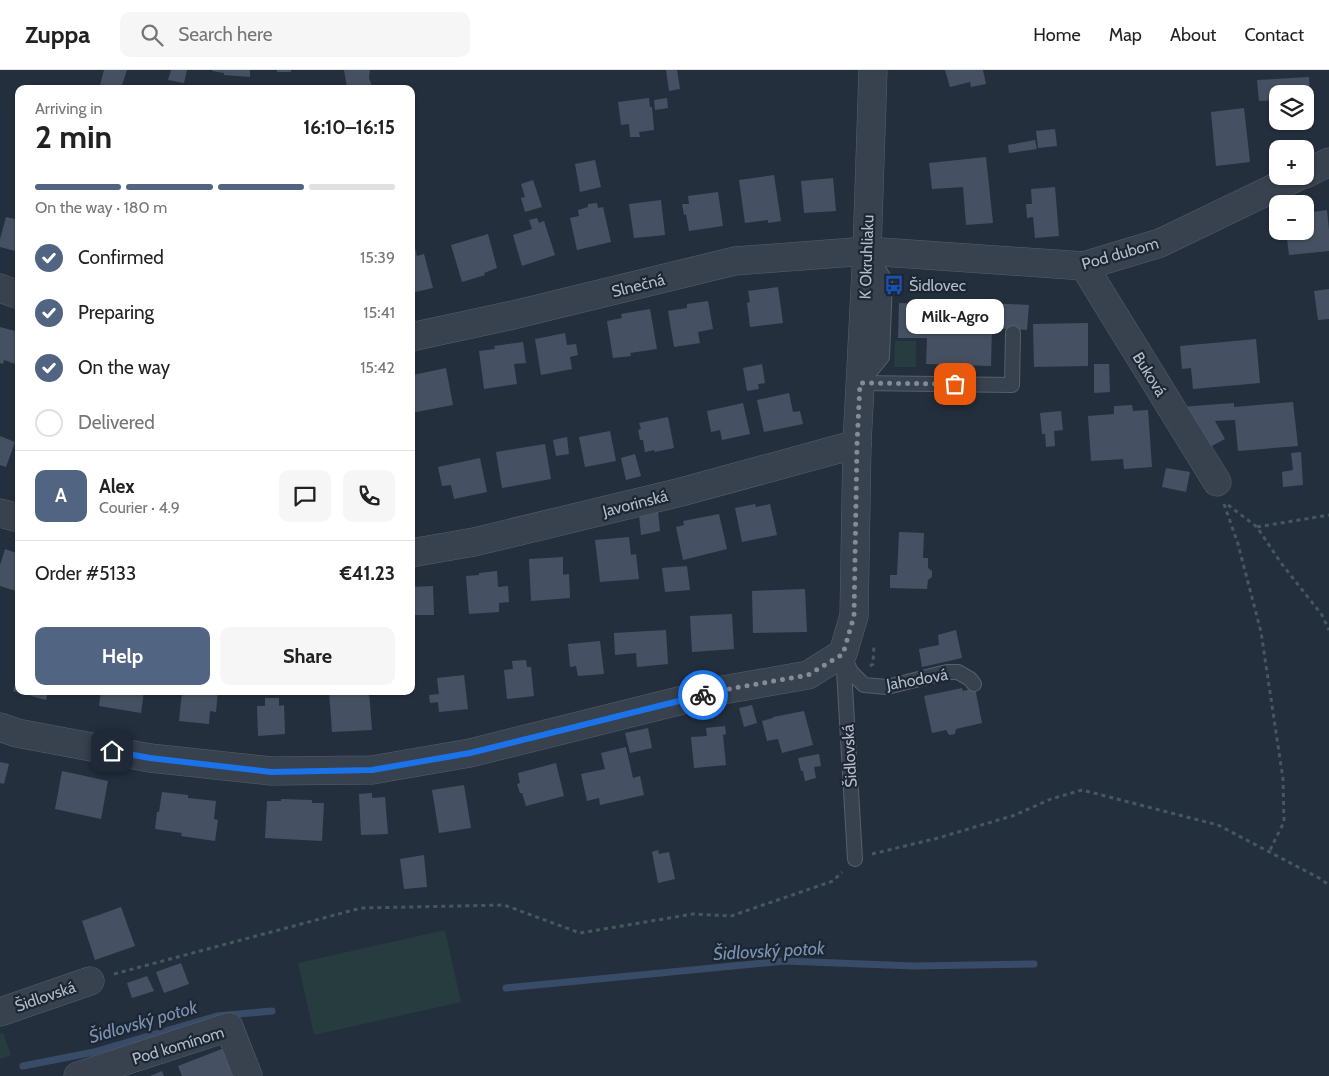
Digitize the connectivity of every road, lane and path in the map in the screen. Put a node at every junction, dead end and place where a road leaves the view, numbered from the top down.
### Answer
1 (873, 70) edge
2 (1329, 162) edge
3 (1314, 170) edge
4 (1280, 185) edge
5 (867, 251) junction
6 (1084, 266) junction
7 (0, 288) edge
8 (15, 294) edge
9 (1013, 333) dead end
10 (415, 336) edge
11 (860, 383) junction
12 (857, 444) junction
13 (1217, 482) dead end
14 (0, 513) edge
15 (1329, 515) edge
16 (15, 517) edge
17 (1257, 528) junction
18 (415, 552) edge
19 (1329, 630) edge
20 (843, 654) junction
21 (974, 684) dead end
22 (0, 727) edge
23 (1269, 852) junction
24 (854, 858) junction
25 (1329, 885) edge
26 (90, 981) joint
27 (0, 1012) edge
28 (78, 1076) edge
29 (248, 1076) edge

1 - 5 street, K Okruhliaku
2 - 3 street
4 - 6 street, Pod dubom
5 - 6 street, Pod dubom
5 - 10 street, Slnečná
5 - 11 street, K Okruhliaku
6 - 13 street, Buková
7 - 8 street
9 - 11 lane
11 - 12 street, K Okruhliaku
12 - 18 street, Javorinská
12 - 20 street
14 - 16 street
15 - 17 path
17 - 19 path
17 - 23 path
20 - 21 lane, Jahodová
20 - 22 street
20 - 24 lane, Šidlovská
23 - 24 path
23 - 25 path
24 - 26 path
26 - 27 street, Šidlovská
28 - 29 street, Pod komínom

